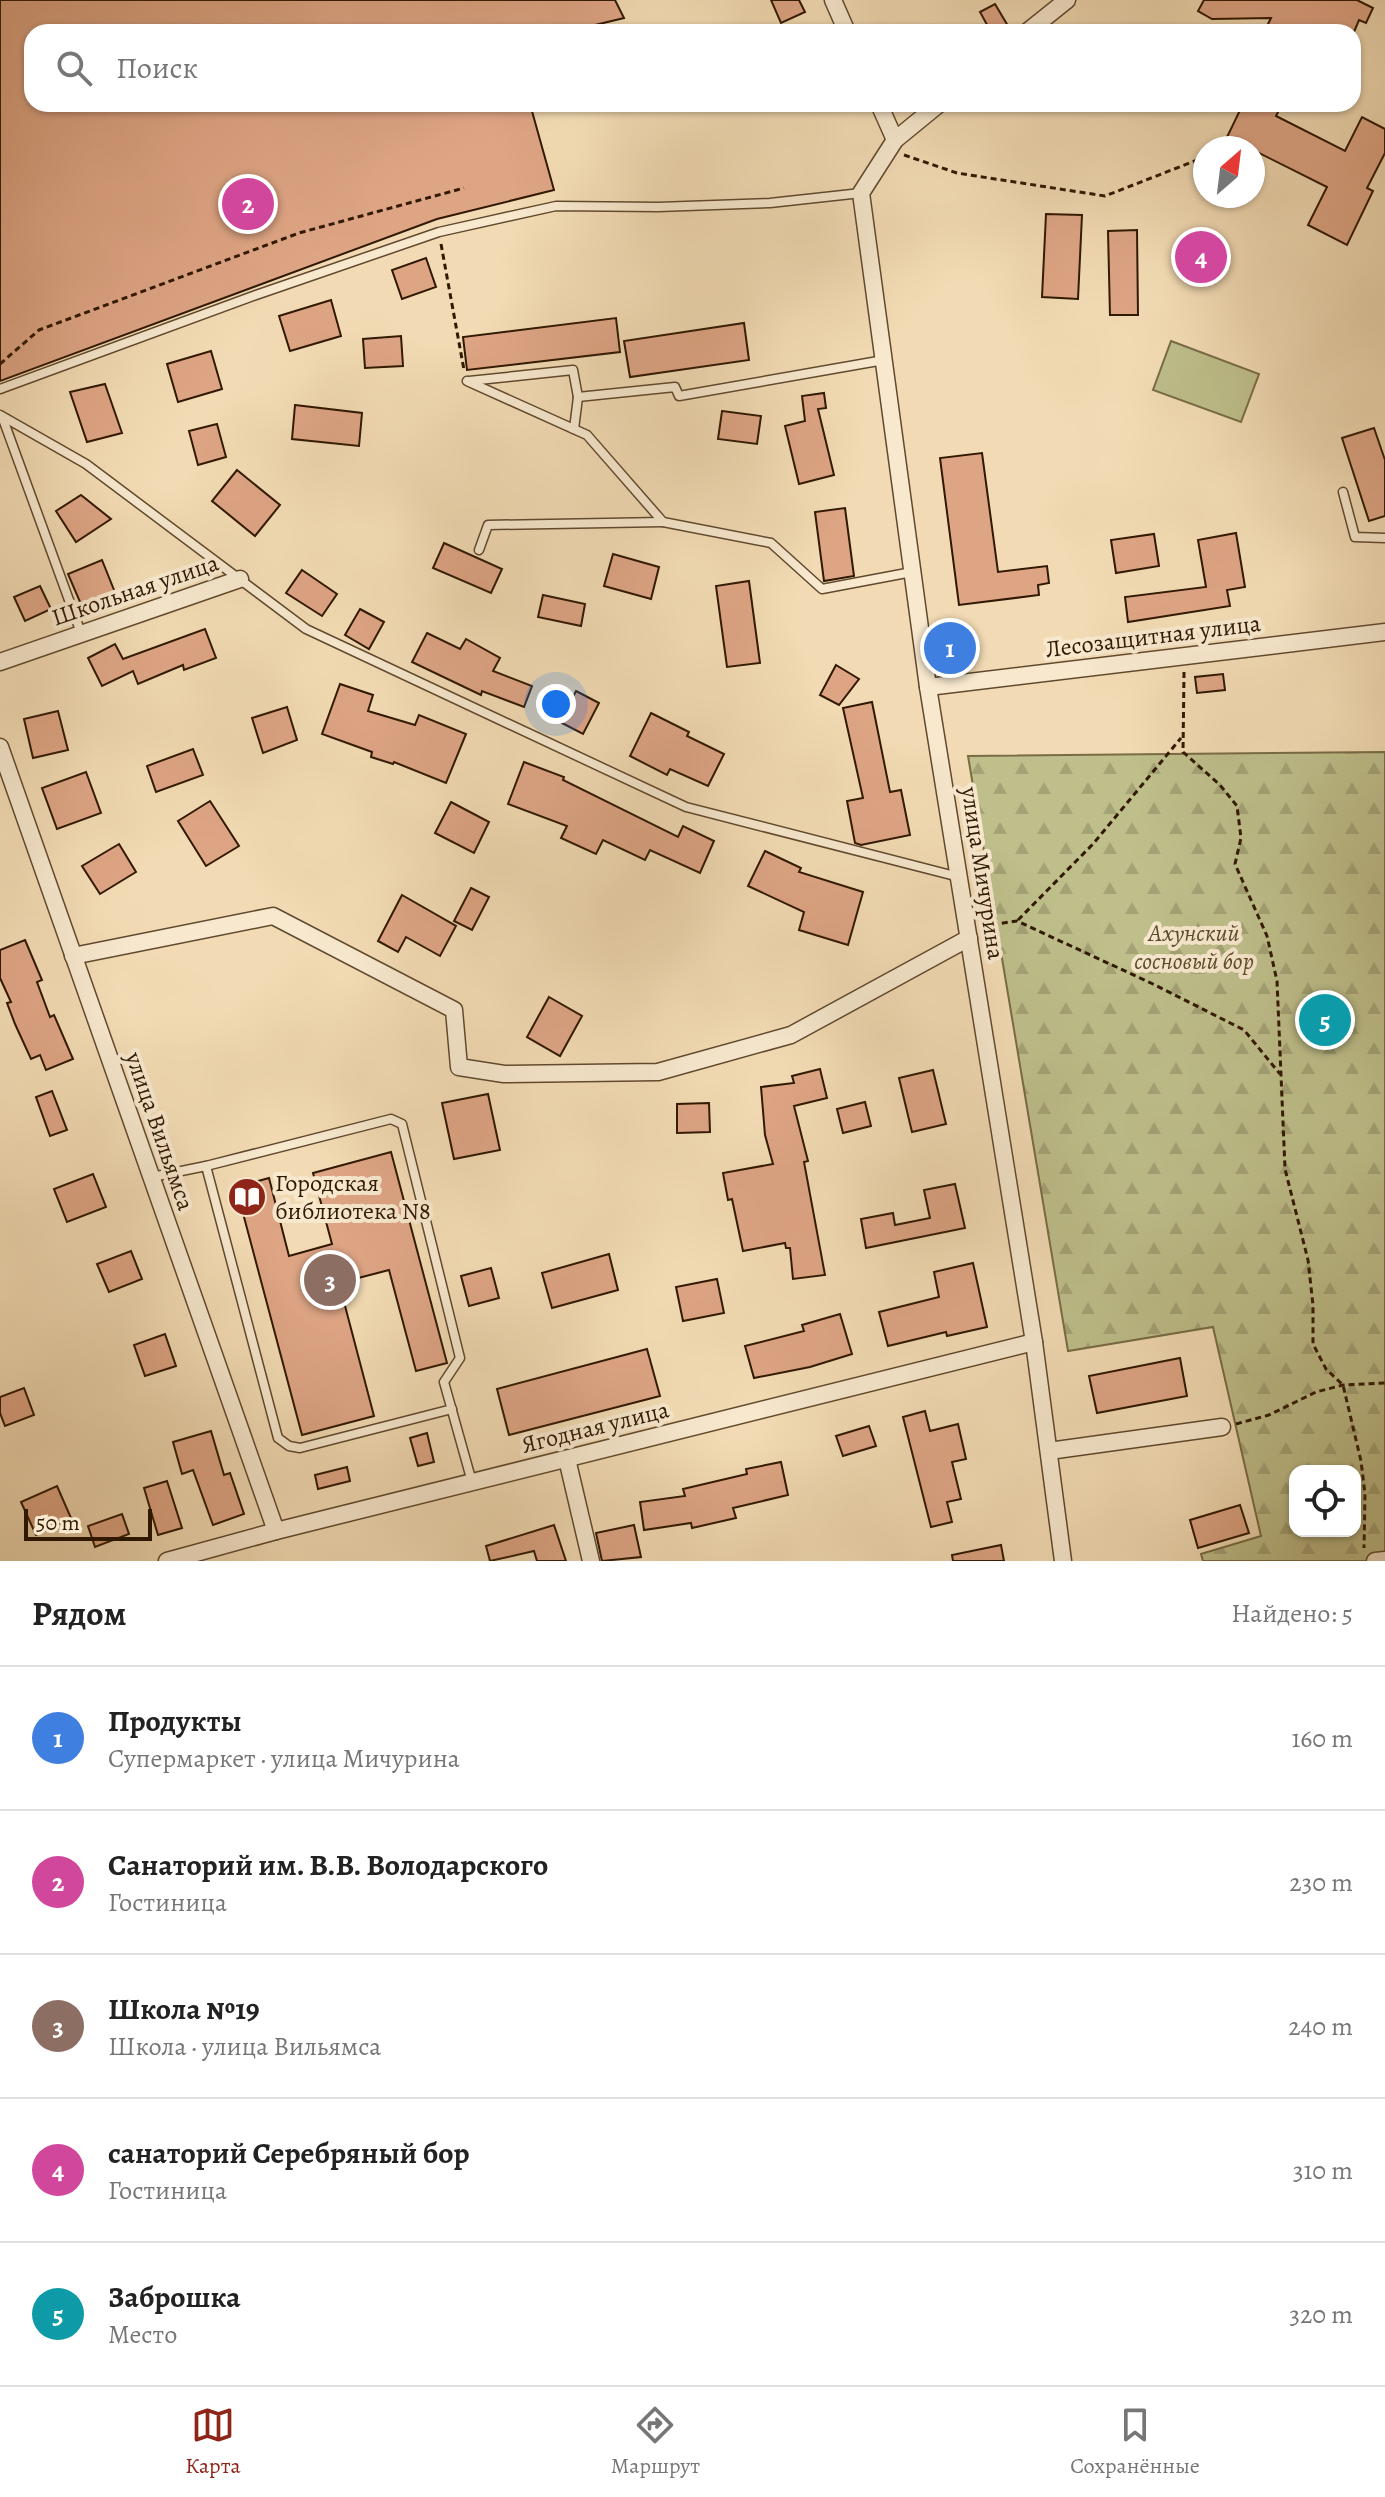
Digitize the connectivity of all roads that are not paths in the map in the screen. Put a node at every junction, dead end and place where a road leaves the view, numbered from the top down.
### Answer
1 (833, 0) edge
2 (1067, 0) edge
3 (844, 24) edge
4 (1037, 24) edge
5 (883, 112) edge
6 (931, 112) edge
7 (898, 147) junction
8 (861, 193) junction
9 (884, 360) junction
10 (0, 389) edge
11 (578, 397) junction
12 (2, 417) edge
13 (574, 429) junction
14 (1343, 492) dead end
15 (663, 522) junction
16 (1385, 538) edge
17 (479, 550) dead end
18 (912, 572) junction
19 (240, 579) junction
20 (1385, 632) edge
21 (81, 633) junction
22 (0, 662) edge
23 (928, 687) junction
24 (0, 747) edge
25 (959, 877) junction
26 (968, 933) junction
27 (73, 956) junction
28 (206, 1166) junction
29 (151, 1177) junction
30 (1034, 1342) junction
31 (452, 1409) junction
32 (1222, 1427) road end
33 (1049, 1451) junction
34 (567, 1459) junction
35 (472, 1482) junction
36 (276, 1531) junction
37 (1371, 1558) edge
38 (1385, 1560) edge
39 (167, 1561) edge
40 (591, 1561) edge
41 (1063, 1561) edge

1 - 3 street
2 - 4 street
5 - 7 street
6 - 7 street
7 - 8 street
8 - 9 street, улица Мичурина
8 - 10 lane
9 - 11 lane
9 - 18 street, улица Мичурина
11 - 13 lane
11 - 13 lane
12 - 19 lane
12 - 21 lane
13 - 15 lane
14 - 16 lane
15 - 17 lane
15 - 18 lane
18 - 23 street, улица Мичурина
19 - 21 street, Школьная улица
19 - 25 lane
20 - 23 street, Лесозащитная улица
21 - 22 street, Школьная улица
23 - 25 street, улица Мичурина
24 - 27 street, улица Вильямса
25 - 26 street, улица Мичурина
26 - 27 street
26 - 30 street, улица Мичурина
27 - 29 street, улица Вильямса
28 - 29 lane
28 - 31 lane
28 - 31 lane
29 - 36 street, улица Вильямса
30 - 33 street, улица Мичурина
30 - 34 street, Ягодная улица
31 - 35 lane
32 - 33 street
33 - 41 street, улица Мичурина
34 - 35 street, Ягодная улица
34 - 40 street
35 - 36 street, Ягодная улица
36 - 39 street, Ягодная улица
37 - 38 street

